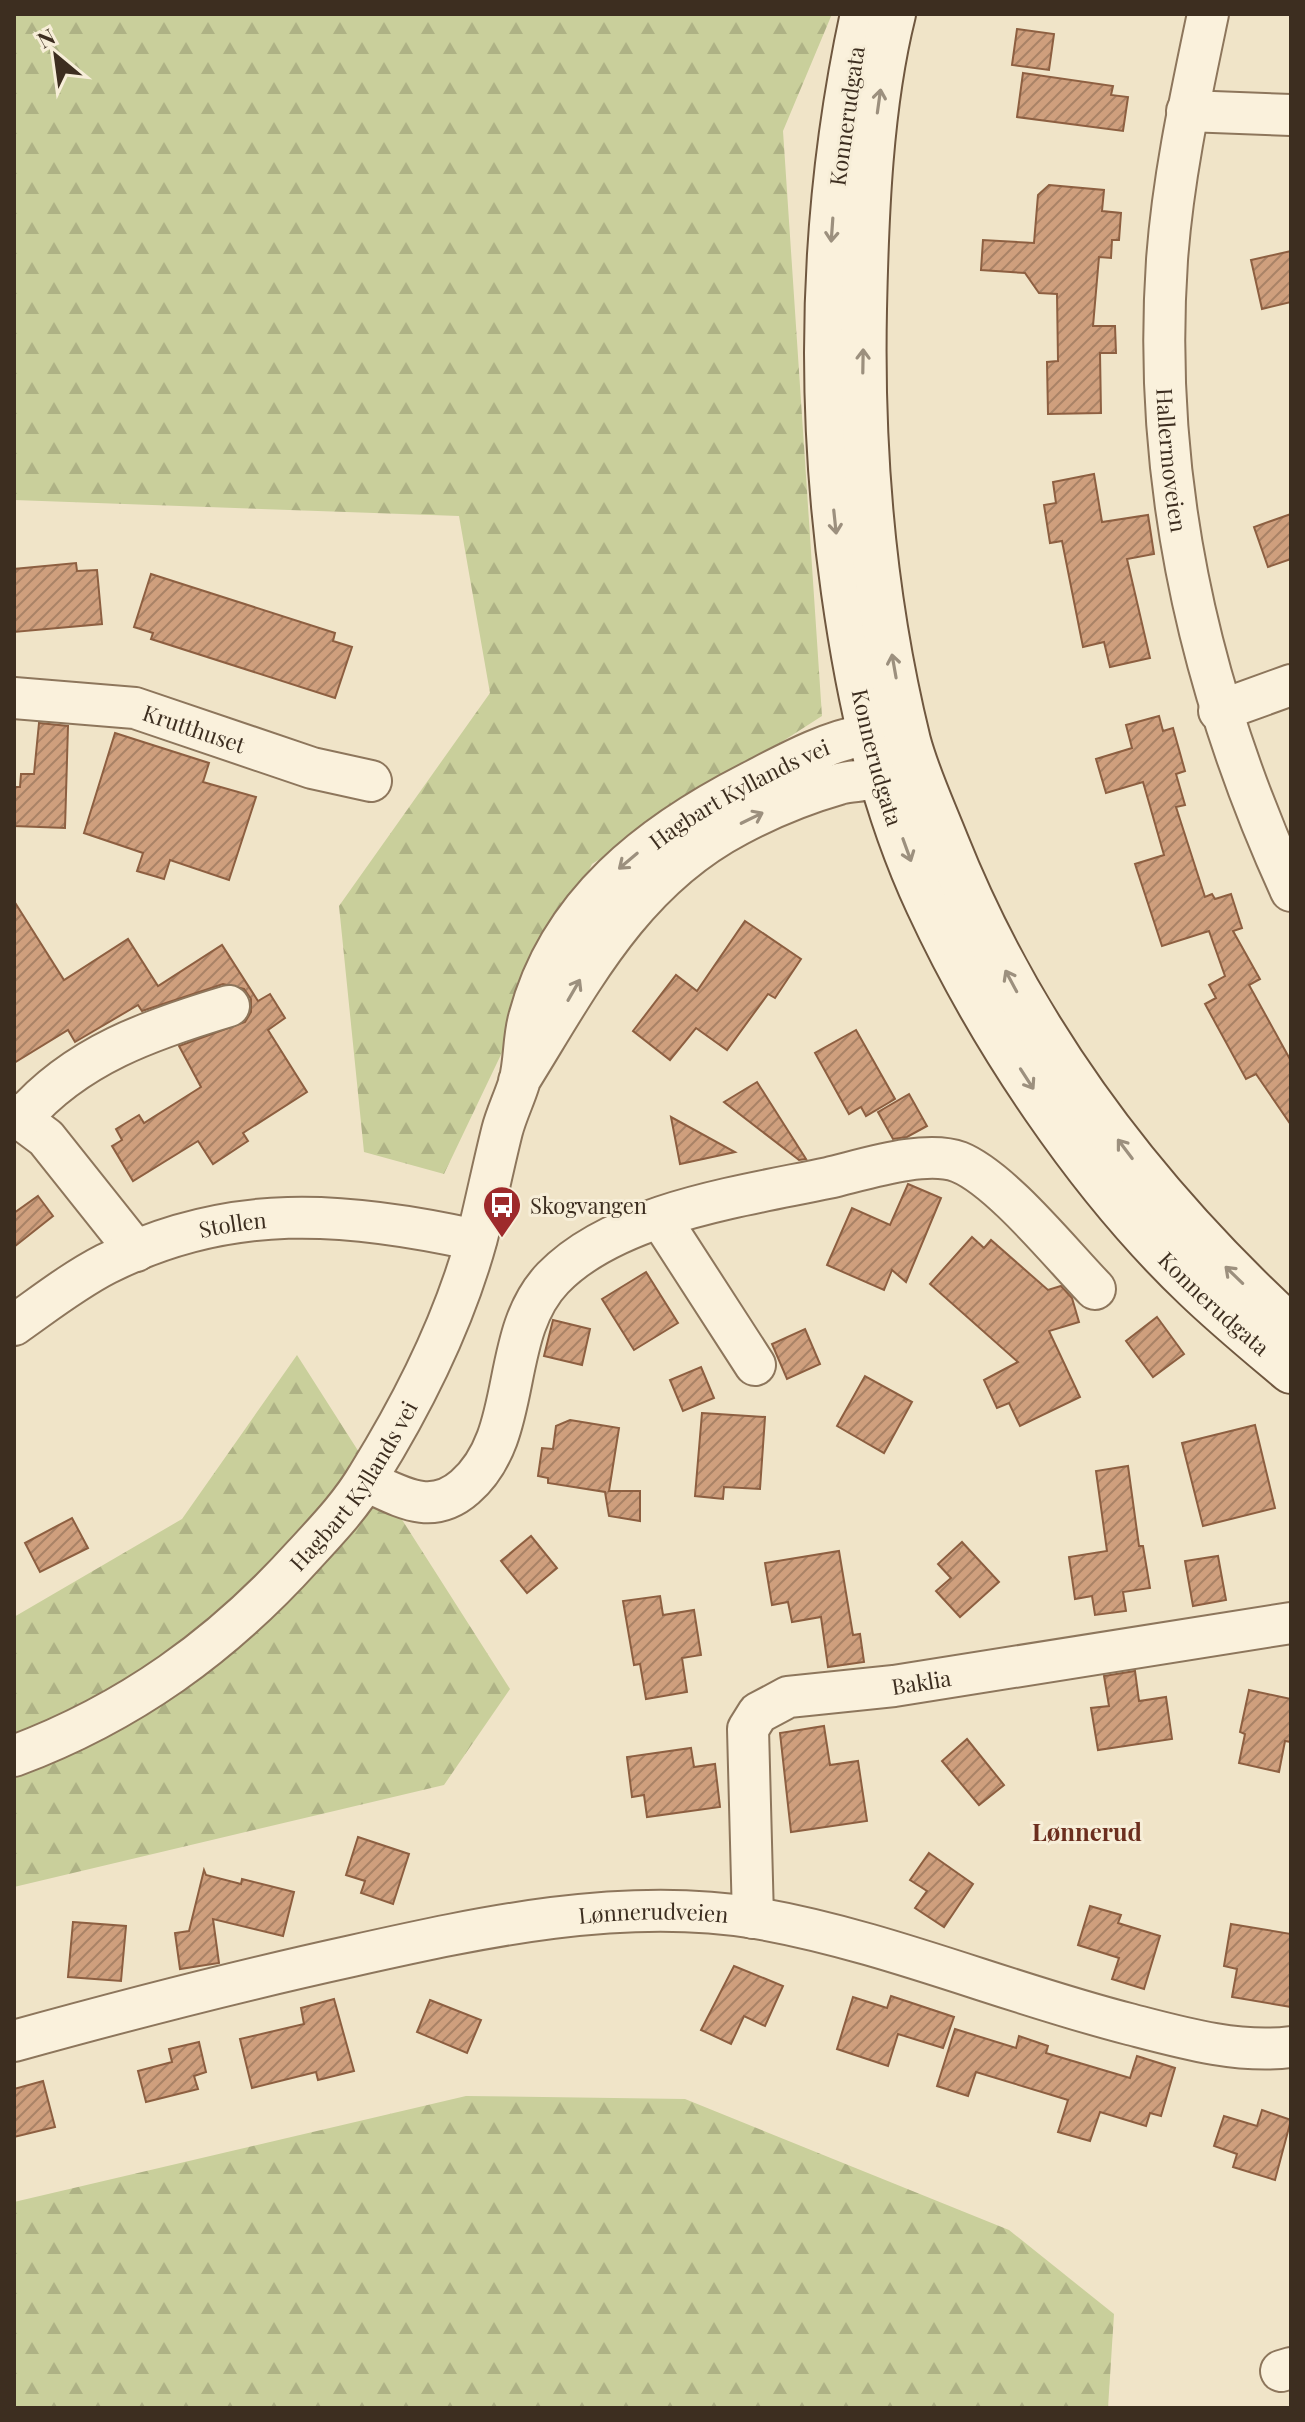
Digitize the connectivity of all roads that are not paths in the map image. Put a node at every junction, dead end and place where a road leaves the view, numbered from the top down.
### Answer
1 (863, 14) edge
2 (893, 14) edge
3 (1208, 14) edge
4 (1187, 111) junction
5 (1291, 115) edge
6 (1291, 685) edge
7 (14, 698) edge
8 (1219, 711) junction
9 (889, 739) junction
10 (880, 777) junction
11 (371, 781) dead end
12 (1291, 891) edge
13 (229, 1006) dead end
14 (519, 1081) junction
15 (18, 1116) edge
16 (660, 1218) junction
17 (476, 1240) junction
18 (136, 1251) junction
19 (1095, 1289) dead end
20 (14, 1325) edge
21 (1291, 1328) edge
22 (755, 1365) dead end
23 (1291, 1371) edge
24 (366, 1481) junction
25 (1291, 1623) edge
26 (14, 1756) edge
27 (753, 1918) junction
28 (14, 2041) edge
29 (1291, 2047) edge

1 -> 9 main road, Konnerudgata
9 -> 2 main road, Konnerudgata
3 - 4 street, Hallermoveien
4 - 5 street
4 - 8 street, Hallermoveien
6 - 8 street
7 - 11 street, Krutthuset
8 - 12 street, Hallermoveien
9 - 10 main road, Konnerudgata
9 -> 14 street, Hagbart Kyllands vei
21 -> 9 main road, Konnerudgata
14 -> 10 street, Hagbart Kyllands vei
10 -> 23 main road, Konnerudgata
13 - 15 street
14 - 17 street, Hagbart Kyllands vei
15 - 18 street
16 - 19 street
16 - 22 street
16 - 24 street
17 - 18 street, Stollen
17 - 24 street, Hagbart Kyllands vei
18 - 20 street, Stollen
24 - 26 street, Hagbart Kyllands vei
25 - 27 street, Baklia
27 - 28 street, Lønnerudveien
27 - 29 street, Lønnerudveien

